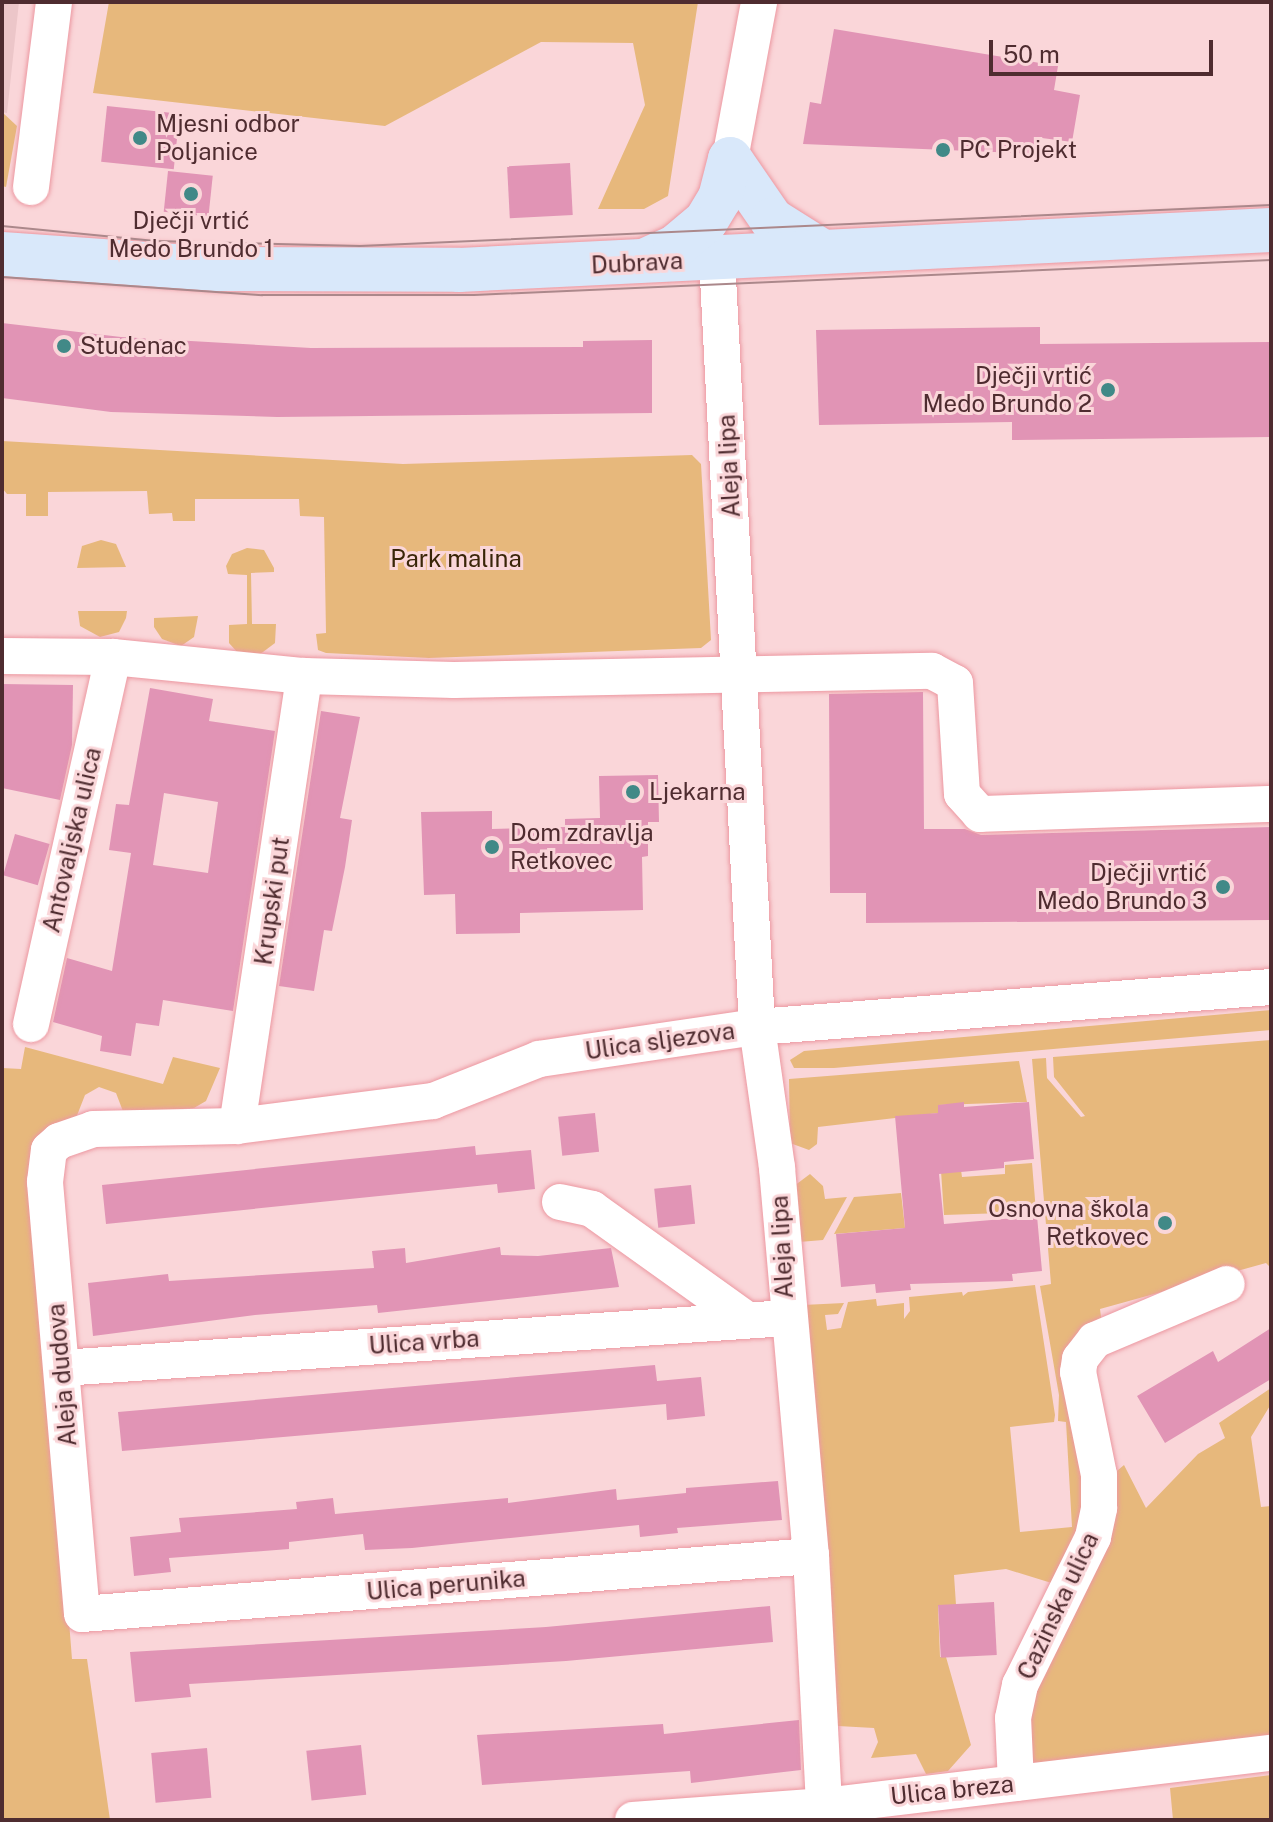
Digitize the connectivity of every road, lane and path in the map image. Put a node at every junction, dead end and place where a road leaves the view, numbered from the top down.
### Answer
1 (54, 2) edge
2 (759, 2) edge
3 (730, 159) junction
4 (31, 187) dead end
5 (1271, 230) edge
6 (823, 252) junction
7 (2, 254) edge
8 (717, 258) junction
9 (639, 263) junction
10 (2, 656) edge
11 (113, 657) junction
12 (742, 673) junction
13 (304, 676) junction
14 (1271, 804) edge
15 (1271, 987) edge
16 (31, 1024) dead end
17 (757, 1027) junction
18 (237, 1126) junction
19 (59, 1141) joint
20 (560, 1202) dead end
21 (1227, 1284) dead end
22 (786, 1318) junction
23 (747, 1320) junction
24 (62, 1368) junction
25 (811, 1556) junction
26 (82, 1614) joint
27 (1271, 1753) edge
28 (1016, 1783) junction
29 (825, 1813) edge
30 (633, 1820) edge

1 - 4 street
2 - 3 street
3 - 6 main road
3 - 9 main road
5 - 6 main road, Dubrava
6 - 8 main road, Dubrava
7 - 9 main road, Dubrava
8 - 9 main road, Dubrava
8 - 12 street, Aleja lipa
10 - 11 street
11 - 13 street
11 - 16 street, Antovaljska ulica
12 - 13 street
12 - 14 street
12 - 17 street, Aleja lipa
13 - 18 street, Krupski put
15 - 17 street, Ulica sljezova
17 - 18 street, Ulica sljezova
17 - 22 street, Aleja lipa
18 - 19 street, Ulica sljezova
19 - 24 street, Aleja dudova
20 - 23 street
21 - 28 street, Cazinska ulica
22 - 23 street, Ulica vrba
22 - 25 street, Aleja lipa
23 - 24 street, Ulica vrba
24 - 26 street, Aleja dudova
25 - 26 street, Ulica perunika
25 - 29 street, Aleja lipa
27 - 28 street, Ulica breza
28 - 29 street, Ulica breza
29 - 30 street, Ulica breza

